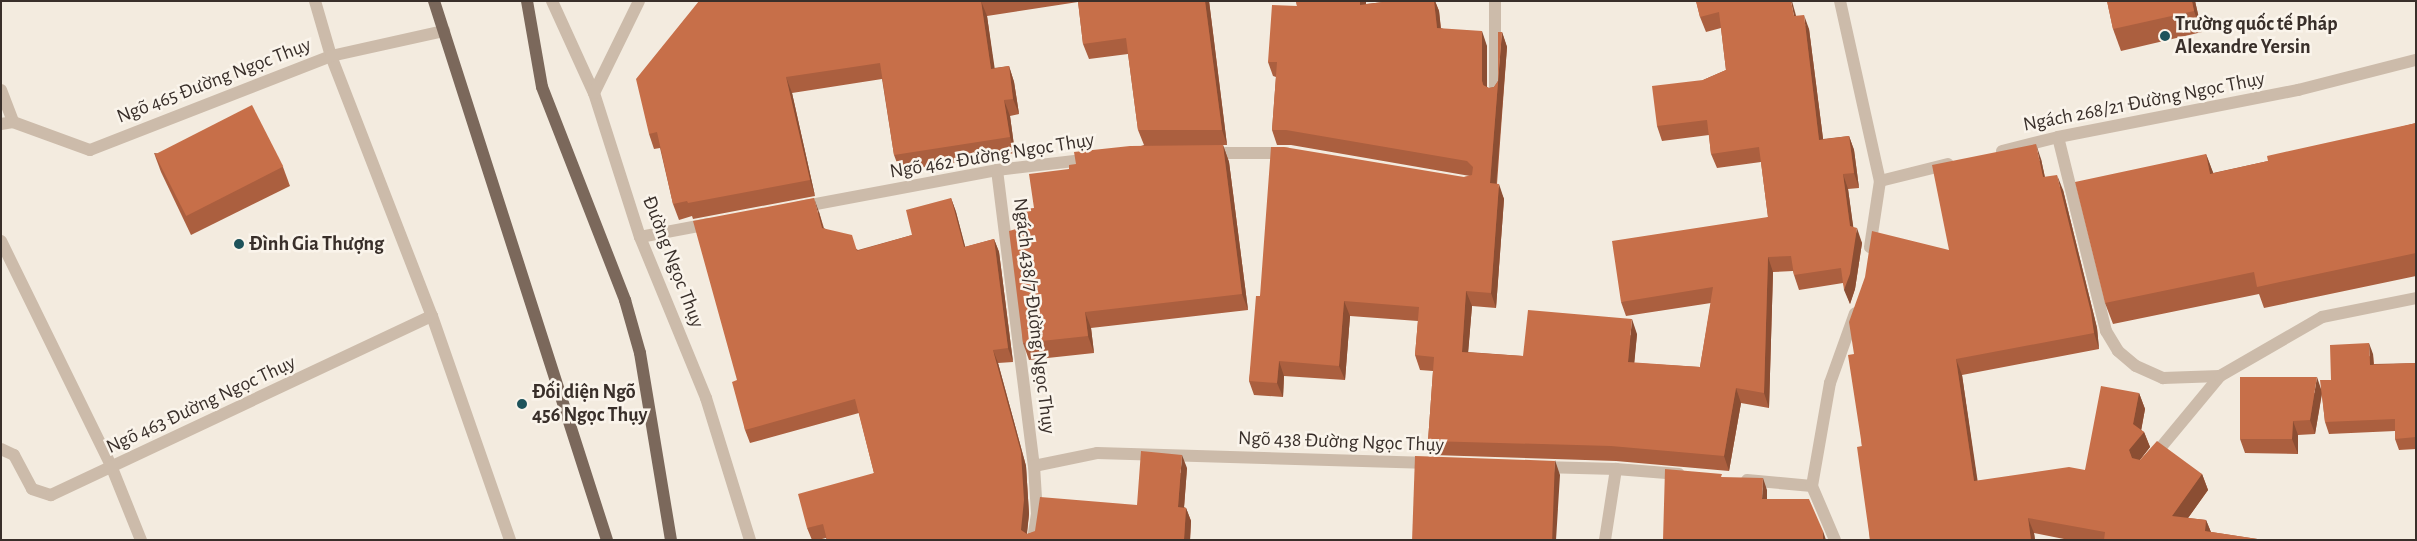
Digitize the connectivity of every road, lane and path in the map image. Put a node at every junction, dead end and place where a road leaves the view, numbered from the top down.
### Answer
1 (315, 1) edge
2 (434, 1) edge
3 (527, 1) edge
4 (552, 1) edge
5 (639, 1) edge
6 (1495, 1) edge
7 (1840, 1) edge
8 (444, 31) junction
9 (331, 56) junction
10 (2416, 60) edge
11 (1, 90) edge
12 (594, 93) junction
13 (1495, 95) edge
14 (7, 123) edge
15 (2058, 137) junction
16 (1993, 153) edge
17 (1201, 154) edge
18 (1299, 154) edge
19 (1103, 158) edge
20 (1965, 160) edge
21 (997, 170) junction
22 (1880, 181) junction
23 (785, 210) edge
24 (717, 223) edge
25 (640, 237) junction
26 (1, 241) edge
27 (1868, 263) edge
28 (2416, 298) edge
29 (1860, 300) edge
30 (432, 316) junction
31 (2220, 376) junction
32 (1, 449) edge
33 (1438, 464) edge
34 (1034, 466) junction
35 (1527, 466) edge
36 (112, 468) junction
37 (2143, 468) edge
38 (1616, 469) junction
39 (1694, 476) edge
40 (1734, 479) edge
41 (1812, 486) junction
42 (141, 540) edge
43 (510, 540) edge
44 (607, 540) edge
45 (671, 540) edge
46 (750, 540) edge
47 (1033, 540) edge
48 (1605, 540) edge
49 (1835, 540) edge

1 - 9 street
2 - 8 main road
3 - 45 main road
4 - 12 street, Đường Ngọc Thụy
5 - 12 street
6 - 13 street
7 - 22 street
8 - 9 street, Ngõ 465 Đường Ngọc Thụy
8 - 44 main road
9 - 14 street, Ngõ 465 Đường Ngọc Thụy
9 - 30 street
10 - 15 street, Ngách 268/21 Đường Ngọc Thụy
11 - 14 street
12 - 25 street, Đường Ngọc Thụy
15 - 16 street, Ngách 268/21 Đường Ngọc Thụy
15 - 31 street
17 - 18 street
19 - 21 street, Ngõ 462 Đường Ngọc Thụy
20 - 22 street
21 - 23 street, Ngõ 462 Đường Ngọc Thụy
21 - 34 street, Ngách 438/7 Đường Ngọc Thụy
22 - 27 street
24 - 25 street
25 - 46 street, Đường Ngọc Thụy
26 - 36 street
28 - 31 street
29 - 41 street
30 - 36 street, Ngõ 463 Đường Ngọc Thụy
30 - 43 street
31 - 37 street
32 - 36 street, Ngõ 463 Đường Ngọc Thụy
33 - 34 street, Ngõ 438 Đường Ngọc Thụy
34 - 47 street
35 - 38 street
36 - 42 street
38 - 39 street
38 - 48 street
40 - 41 street
41 - 49 street

